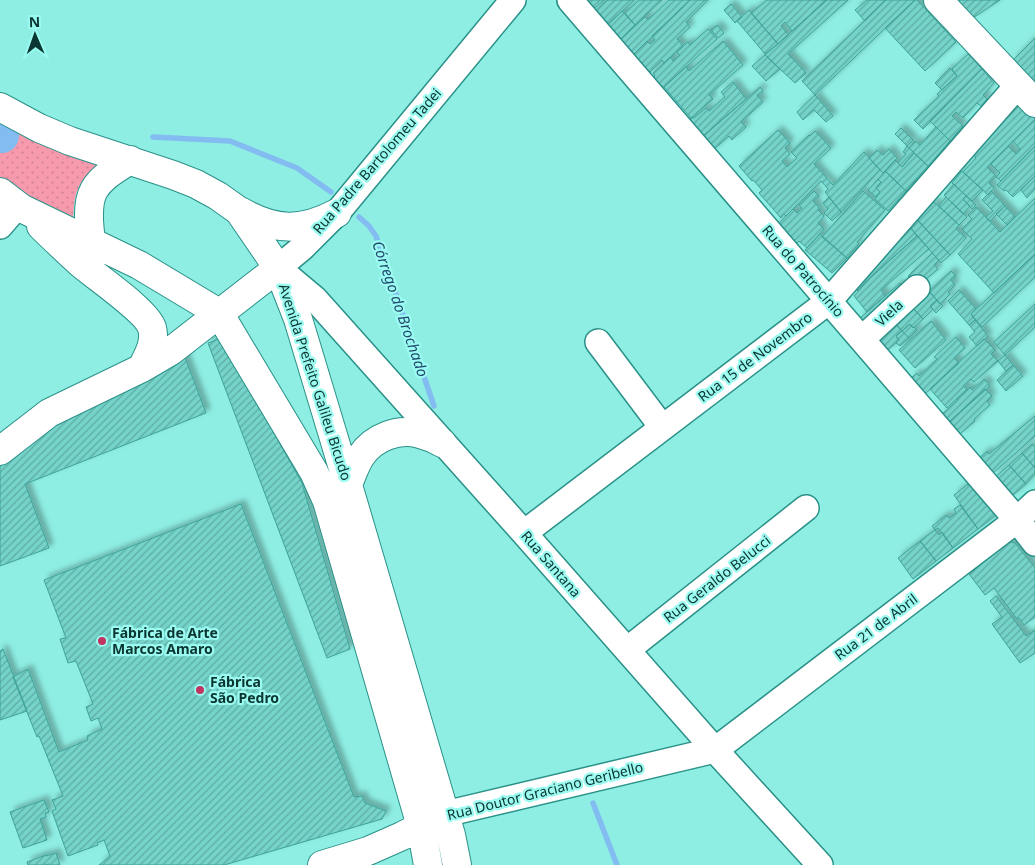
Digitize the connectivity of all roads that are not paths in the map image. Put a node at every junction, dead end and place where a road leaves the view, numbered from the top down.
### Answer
1 (513, 0) edge
2 (570, 0) edge
3 (938, 0) edge
4 (1029, 92) edge
5 (0, 107) edge
6 (130, 160) junction
7 (13, 202) edge
8 (239, 211) junction
9 (337, 213) junction
10 (0, 226) edge
11 (90, 241) junction
12 (278, 268) junction
13 (101, 280) junction
14 (917, 288) dead end
15 (829, 301) junction
16 (220, 313) junction
17 (862, 339) junction
18 (598, 342) dead end
19 (142, 368) junction
20 (662, 427) junction
21 (442, 443) junction
22 (0, 451) edge
23 (348, 485) junction
24 (1035, 503) edge
25 (806, 508) dead end
26 (1017, 520) junction
27 (524, 533) junction
28 (1035, 543) edge
29 (627, 650) junction
30 (715, 750) junction
31 (445, 814) junction
32 (421, 826) junction
33 (368, 858) edge
34 (322, 865) edge
35 (428, 865) edge
36 (456, 865) edge
37 (820, 865) edge

1 - 9 street, Rua Padre Bartolomeu Tadei
2 - 15 street, Rua do Patrocínio
3 - 4 main road
4 - 15 street, Rua 15 de Novembro
5 - 6 main road, Avenida Prefeito Galileu Bicudo
6 - 8 main road, Avenida Prefeito Galileu Bicudo
6 - 11 main road
7 - 10 street
7 - 11 main road, Avenida Prefeito Galileu Bicudo
7 - 13 main road
8 - 9 main road
8 - 12 main road, Avenida Prefeito Galileu Bicudo
9 - 12 street, Rua Padre Bartolomeu Tadei
11 - 13 main road
11 - 16 main road, Avenida Prefeito Galileu Bicudo
12 - 16 main road, Rua Padre Bartolomeu Tadei
12 - 21 street, Rua Santana
12 - 23 main road, Avenida Prefeito Galileu Bicudo
13 - 19 main road
14 - 17 street, Viela
15 - 17 street, Rua do Patrocínio
15 - 20 street, Rua 15 de Novembro
16 - 19 main road, Rua Padre Bartolomeu Tadei
16 - 32 main road, Avenida Prefeito Galileu Bicudo
17 - 26 street, Rua do Patrocínio
18 - 20 street
19 - 22 main road, Rua Padre Bartolomeu Tadei
20 - 27 street, Rua 15 de Novembro
21 - 23 main road
21 - 27 street, Rua Santana
23 - 31 main road, Avenida Prefeito Galileu Bicudo
24 - 26 street, Rua 21 de Abril
25 - 29 street, Rua Geraldo Belucci
26 - 28 street, Rua do Patrocínio
26 - 30 street, Rua 21 de Abril
27 - 29 street, Rua Santana
29 - 30 street, Rua Santana
30 - 31 street, Rua Doutor Graciano Geribello
30 - 37 street, Rua Santana
31 - 32 main road, Rua Doutor Graciano Geribello
31 - 36 main road, Avenida Prefeito Galileu Bicudo
32 - 33 main road, Rua Doutor Graciano Geribello
32 - 35 main road, Avenida Prefeito Galileu Bicudo
33 - 34 main road, Rua Doutor Graciano Geribello

